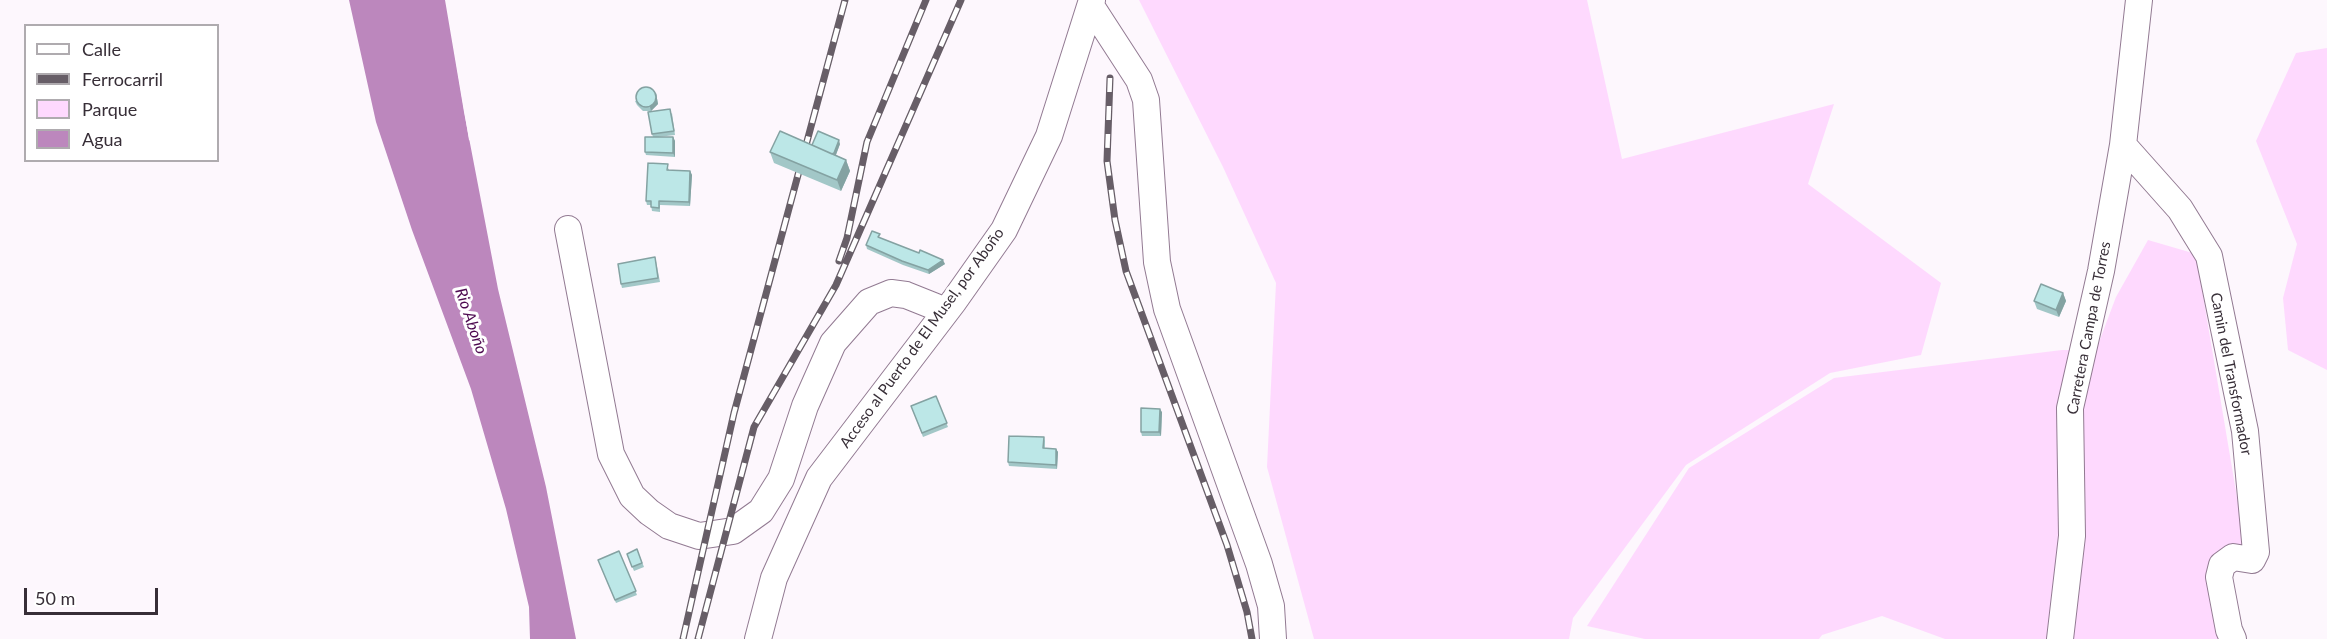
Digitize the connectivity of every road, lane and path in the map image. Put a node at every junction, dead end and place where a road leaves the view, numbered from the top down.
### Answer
1 (2139, 0) edge
2 (1092, 3) edge
3 (2125, 135) junction
4 (568, 229) dead end
5 (946, 311) junction
6 (758, 639) edge
7 (1273, 639) edge
8 (2060, 639) edge
9 (2233, 639) edge

1 - 3 street, Carretera Campa de Torres
2 - 5 street, Acceso al Puerto de El Musel, por Aboño
2 - 7 street
3 - 8 street, Carretera Campa de Torres
3 - 9 street, Camin del Transformador
4 - 5 street
5 - 6 street, Acceso al Puerto de El Musel, por Aboño

